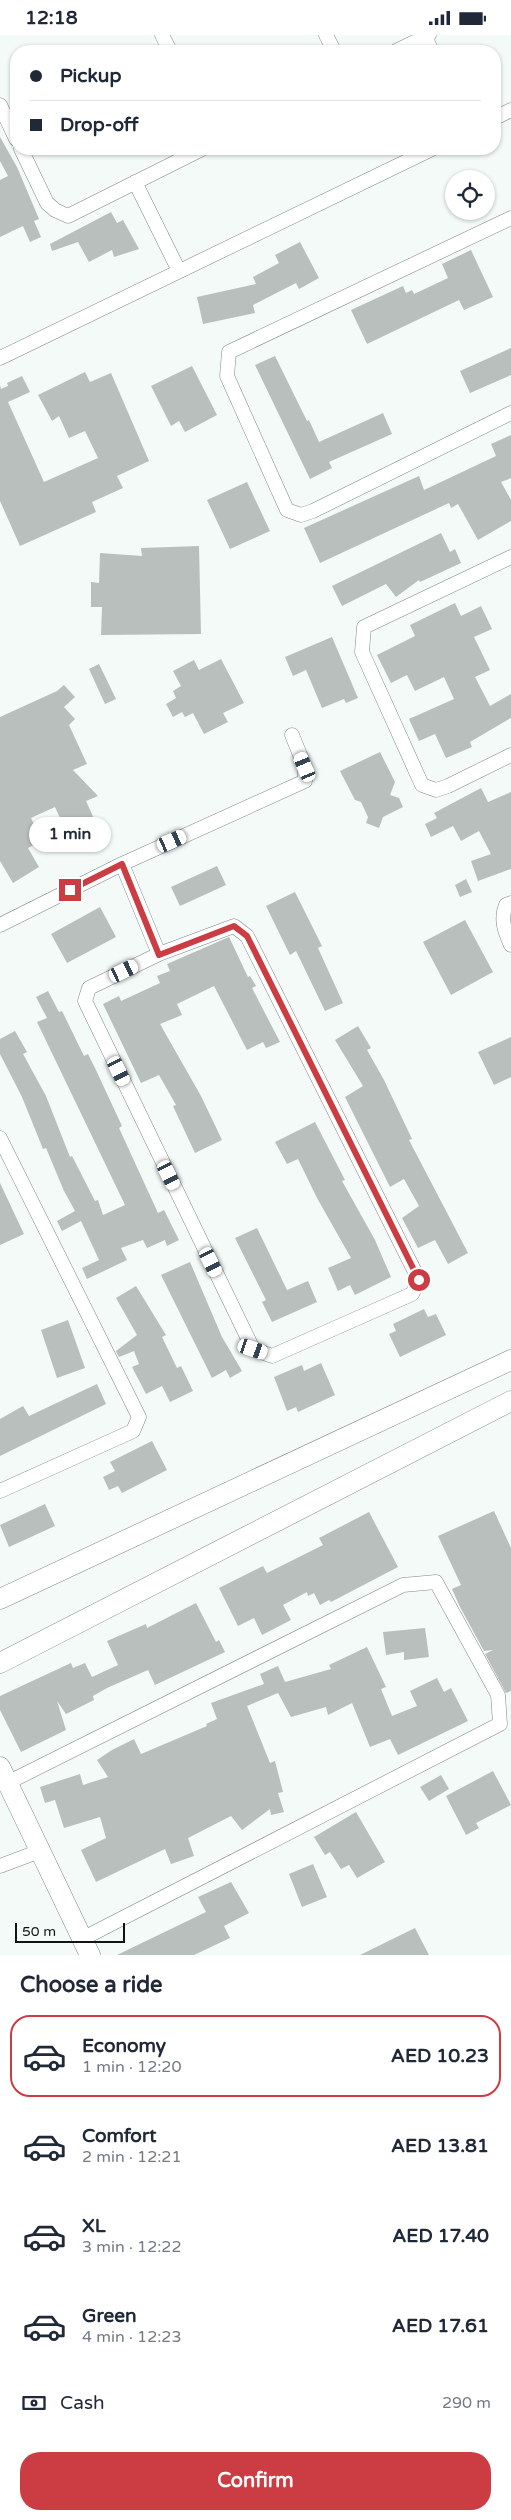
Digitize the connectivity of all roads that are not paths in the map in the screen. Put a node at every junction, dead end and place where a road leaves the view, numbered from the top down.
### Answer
1 (427, 36) edge
2 (408, 45) edge
3 (0, 105) edge
4 (10, 126) edge
5 (24, 155) edge
6 (190, 155) edge
7 (420, 155) edge
8 (135, 182) junction
9 (511, 218) edge
10 (179, 271) junction
11 (0, 358) edge
12 (511, 413) edge
13 (511, 557) edge
14 (292, 735) dead end
15 (511, 755) edge
16 (122, 864) junction
17 (511, 903) edge
18 (0, 925) edge
19 (511, 945) edge
20 (159, 955) junction
21 (0, 1138) edge
22 (511, 1360) edge
23 (511, 1401) edge
24 (0, 1491) edge
25 (0, 1599) edge
26 (0, 1663) edge
27 (4, 1775) edge
28 (40, 1851) junction
29 (0, 1866) edge
30 (86, 1947) edge

1 - 2 street
3 - 4 street
5 - 8 street
6 - 8 street
7 - 10 street
8 - 10 street
9 - 12 street
10 - 11 street
13 - 15 street
14 - 16 street
16 - 18 street
16 - 20 street
17 - 19 street
20 - 20 street
21 - 24 street
22 - 25 street
23 - 26 street
27 - 28 street
27 - 30 street
28 - 29 street
28 - 30 street

